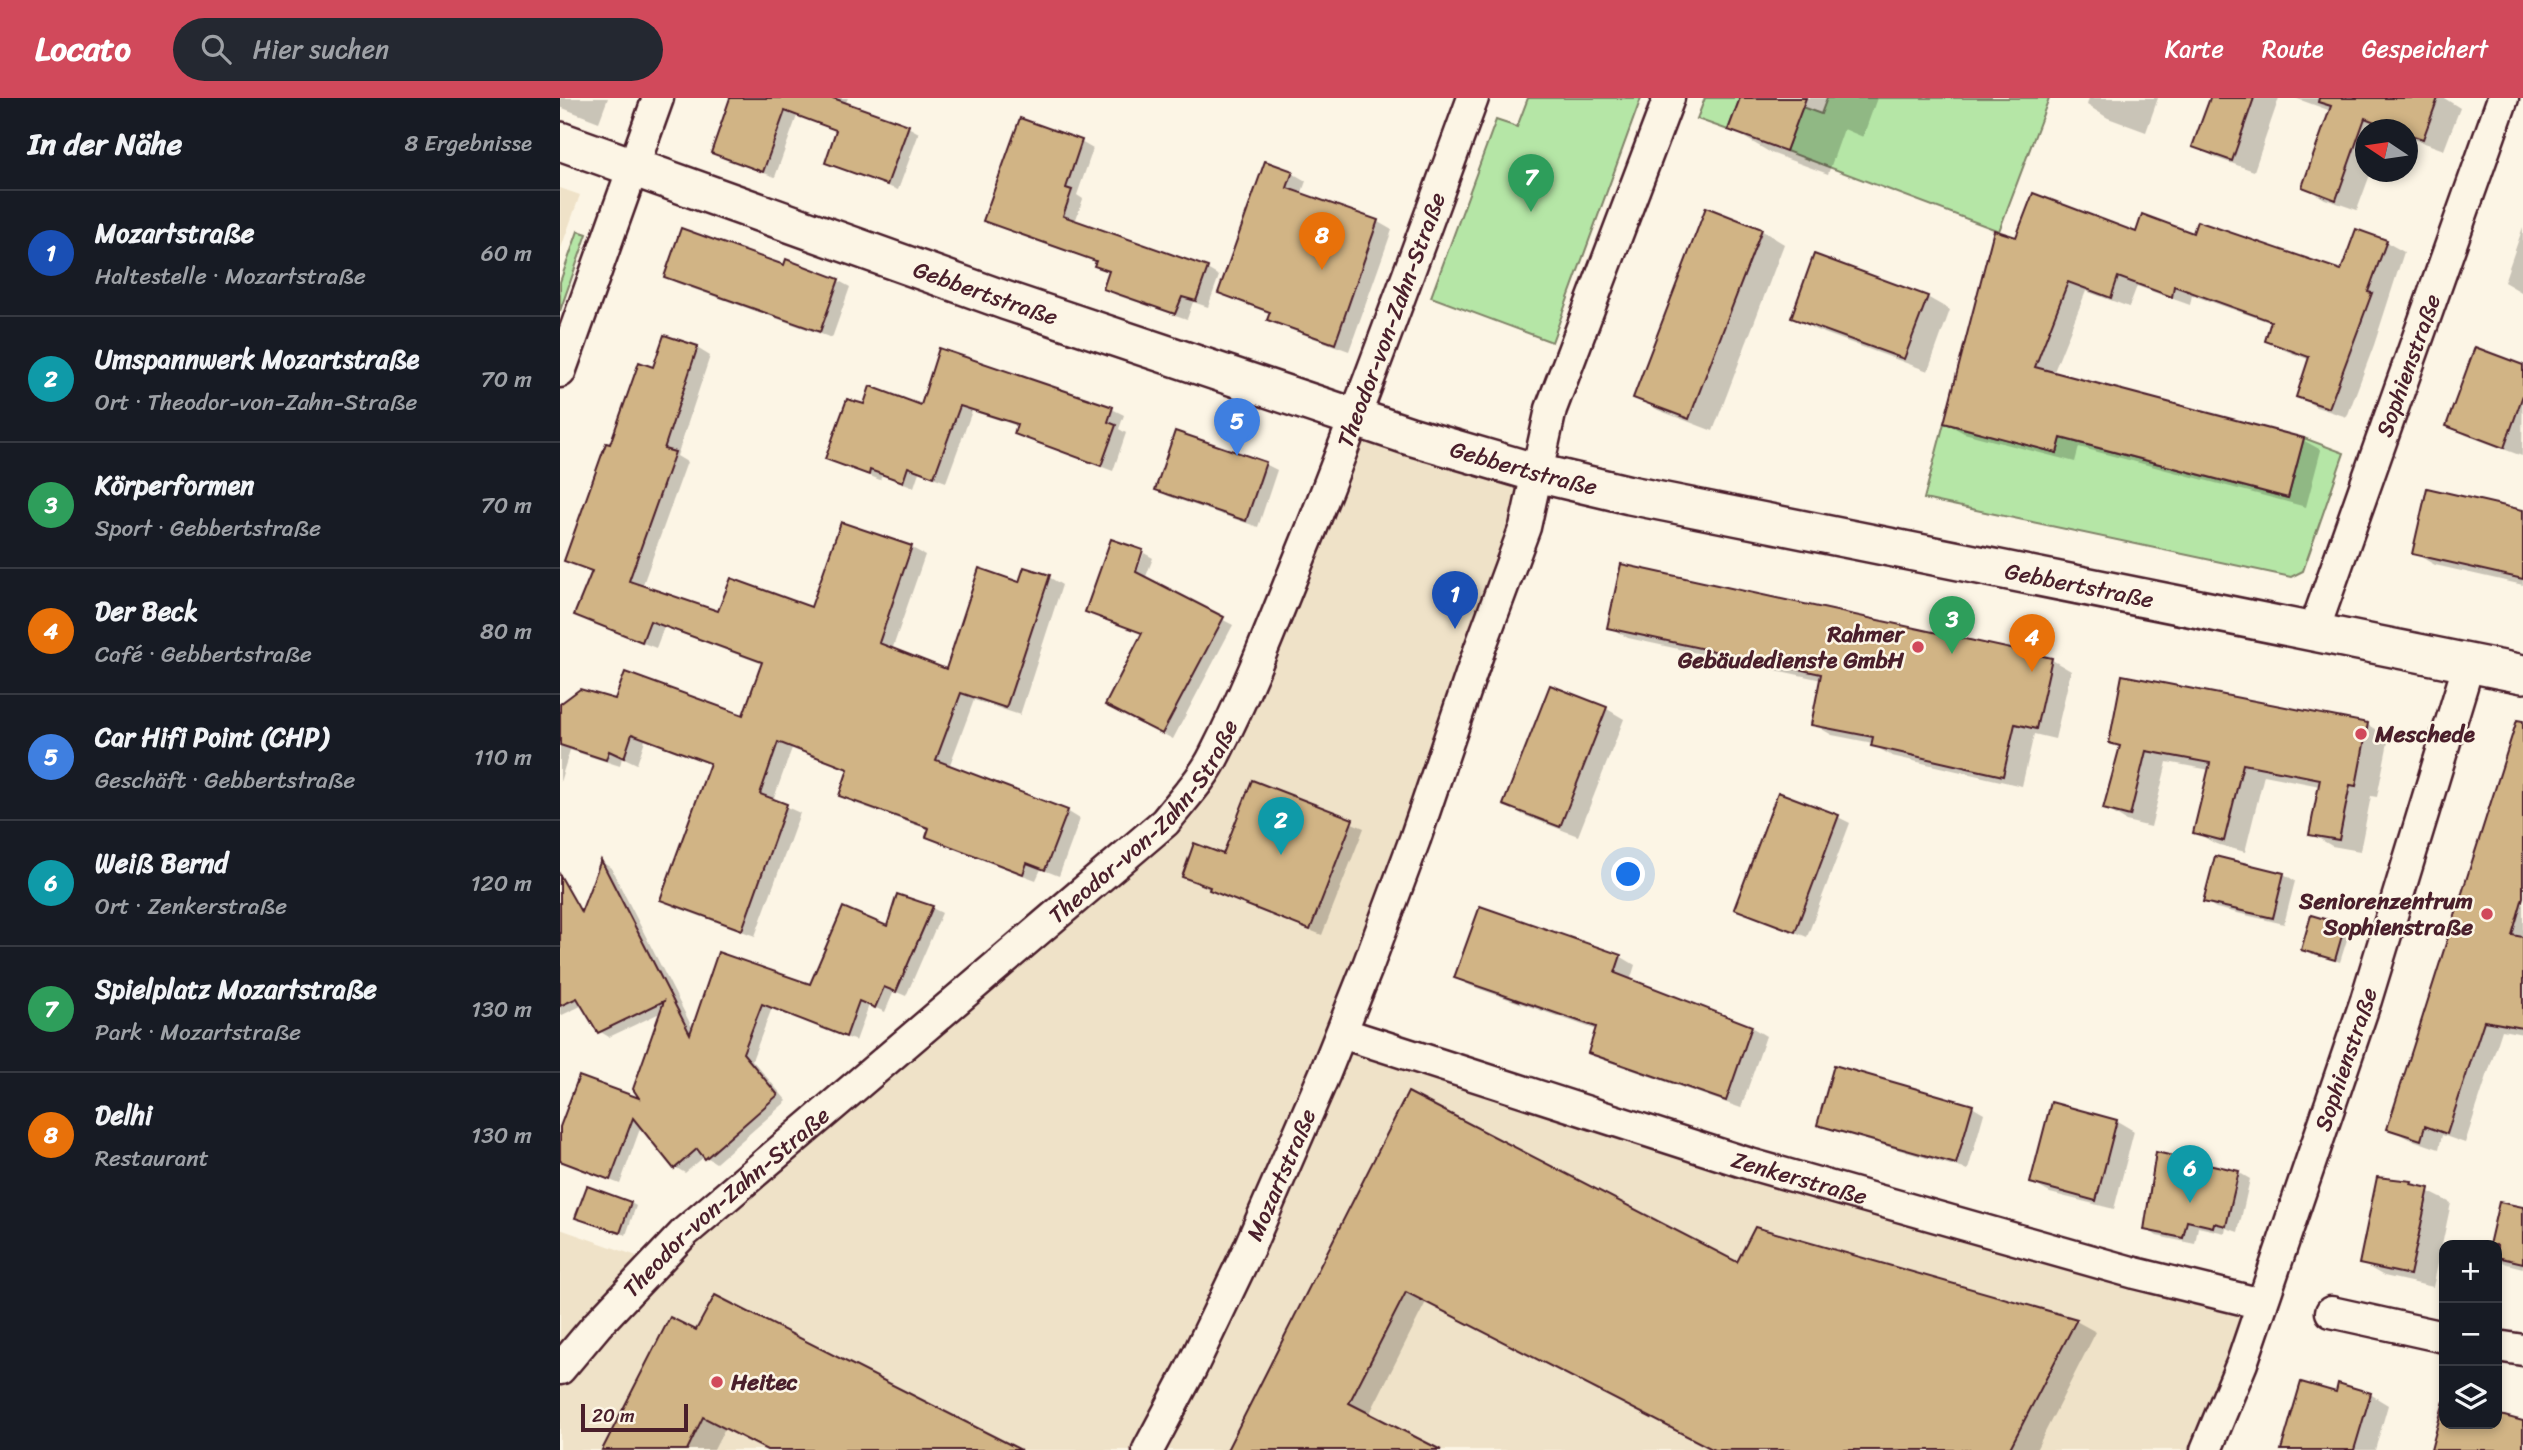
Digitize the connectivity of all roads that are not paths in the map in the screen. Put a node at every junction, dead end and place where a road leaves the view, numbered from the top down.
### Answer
1 (658, 98) edge
2 (1473, 98) edge
3 (1670, 98) edge
4 (2503, 98) edge
5 (560, 141) edge
6 (634, 167) junction
7 (560, 372) edge
8 (1355, 416) junction
9 (1537, 473) junction
10 (2313, 633) junction
11 (2469, 663) junction
12 (2523, 674) edge
13 (1342, 1033) junction
14 (2262, 1304) junction
15 (2331, 1312) dead end
16 (2439, 1337) edge
17 (2502, 1347) edge
18 (2523, 1350) edge
19 (560, 1369) edge
20 (1148, 1450) edge
21 (2206, 1450) edge

1 - 6 street
2 - 8 street, Theodor-von-Zahn-Straße
3 - 9 street, Mozartstraße
4 - 10 street, Sophienstraße
5 - 6 street, Gebbertstraße
6 - 7 street
6 - 8 street, Gebbertstraße
8 - 9 street, Gebbertstraße
8 - 19 street, Theodor-von-Zahn-Straße
9 - 10 street, Gebbertstraße
9 - 13 street, Mozartstraße
10 - 11 street, Gebbertstraße
11 - 12 street, Gebbertstraße
11 - 14 street, Sophienstraße
13 - 14 street, Zenkerstraße
13 - 20 street, Mozartstraße
14 - 21 street, Sophienstraße
15 - 16 street
17 - 18 street

